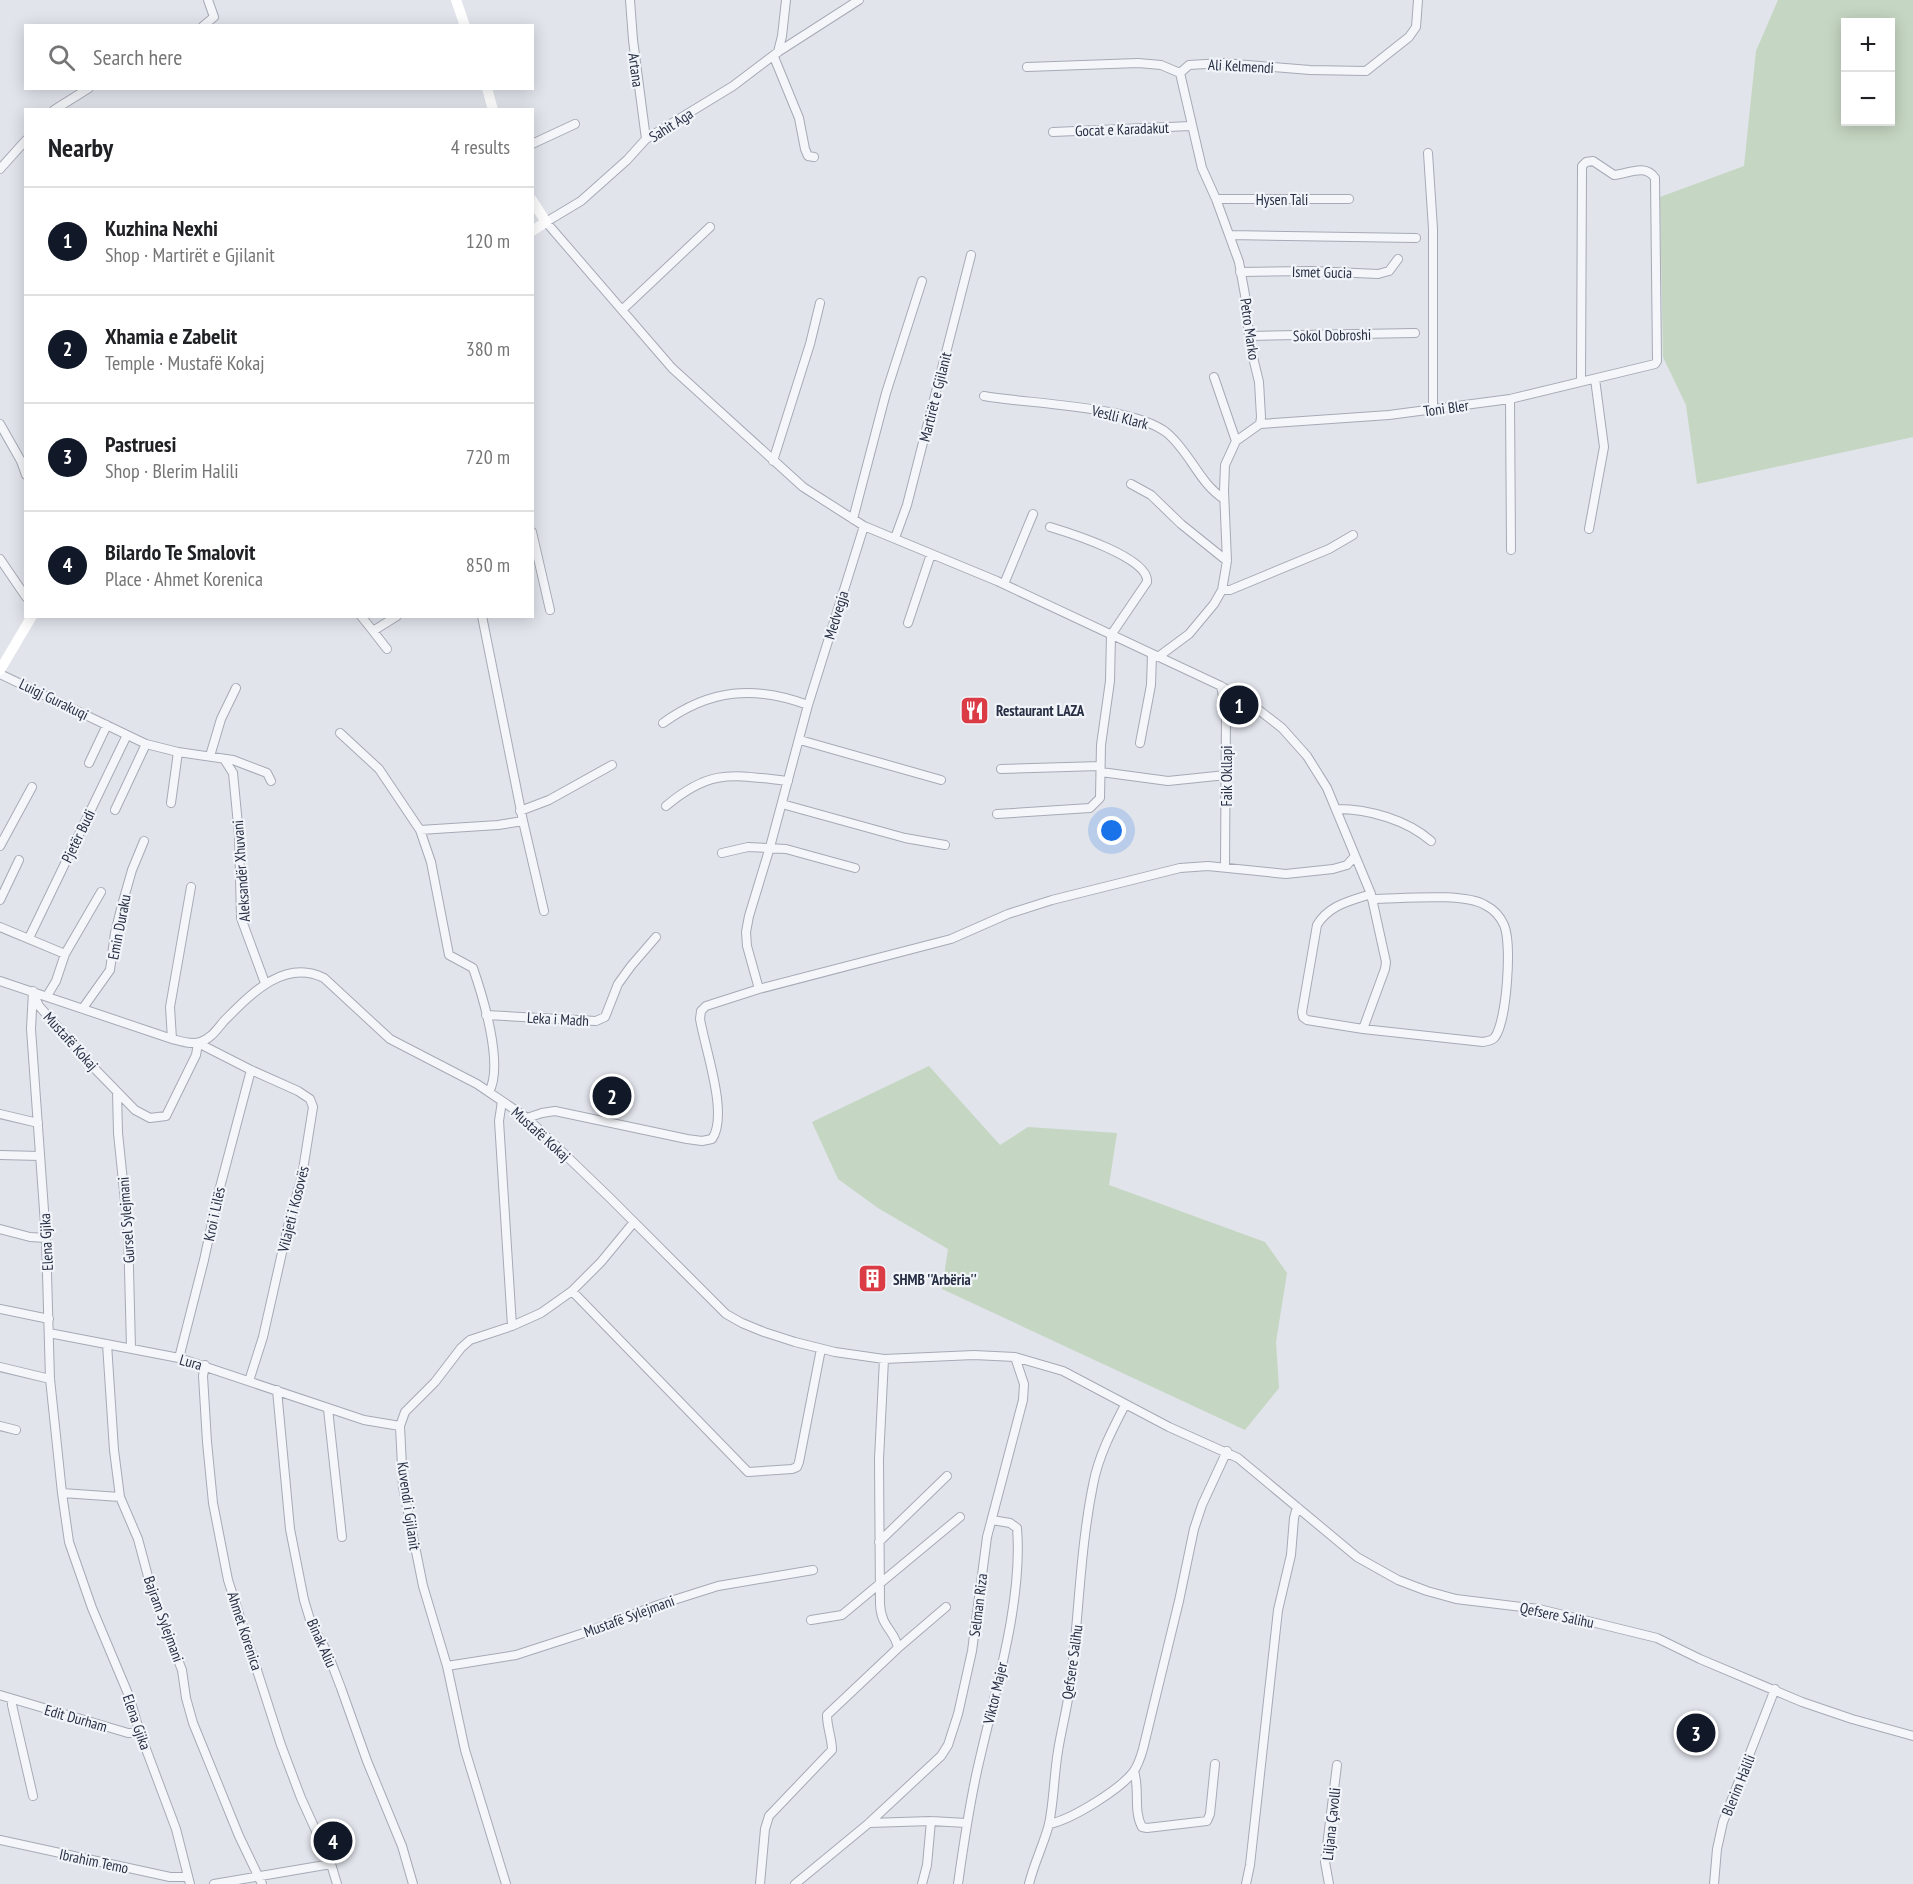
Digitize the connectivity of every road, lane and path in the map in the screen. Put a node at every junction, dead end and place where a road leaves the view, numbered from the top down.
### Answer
1 (208, 0) edge
2 (456, 0) edge
3 (630, 0) edge
4 (786, 0) edge
5 (840, 0) edge
6 (859, 0) edge
7 (1418, 0) edge
8 (840, 11) junction
9 (205, 24) edge
10 (464, 24) edge
11 (776, 54) junction
12 (1027, 67) dead end
13 (1180, 73) junction
14 (86, 90) edge
15 (488, 90) edge
16 (57, 108) edge
17 (492, 108) edge
18 (575, 124) dead end
19 (1191, 126) junction
20 (1053, 132) dead end
21 (646, 139) junction
22 (24, 142) edge
23 (534, 143) edge
24 (1428, 153) dead end
25 (814, 157) dead end
26 (0, 169) edge
27 (1216, 199) junction
28 (1349, 199) dead end
29 (534, 204) edge
30 (546, 222) junction
31 (710, 227) dead end
32 (534, 230) edge
33 (1230, 236) junction
34 (1416, 238) dead end
35 (971, 255) dead end
36 (1398, 259) dead end
37 (1240, 272) junction
38 (922, 281) dead end
39 (820, 303) dead end
40 (622, 310) junction
41 (1415, 333) dead end
42 (1249, 336) junction
43 (1214, 377) dead end
44 (1595, 379) junction
45 (1581, 382) junction
46 (984, 396) dead end
47 (1510, 399) junction
48 (1433, 410) junction
49 (0, 424) edge
50 (1260, 424) junction
51 (1236, 441) junction
52 (773, 461) junction
53 (24, 469) edge
54 (1131, 484) dead end
55 (1224, 499) junction
56 (1033, 514) dead end
57 (854, 519) junction
58 (864, 526) junction
59 (1050, 527) dead end
60 (1589, 529) dead end
61 (1353, 535) dead end
62 (895, 538) junction
63 (534, 541) edge
64 (1511, 550) dead end
65 (931, 554) junction
66 (0, 559) edge
67 (1227, 561) junction
68 (1004, 584) junction
69 (1222, 590) junction
70 (24, 594) edge
71 (550, 610) dead end
72 (31, 618) edge
73 (363, 618) edge
74 (394, 618) edge
75 (482, 618) edge
76 (908, 623) dead end
77 (373, 631) junction
78 (1111, 635) junction
79 (387, 649) dead end
80 (1155, 656) junction
81 (0, 672) edge
82 (1221, 686) junction
83 (236, 688) dead end
84 (808, 705) junction
85 (663, 723) dead end
86 (107, 725) junction
87 (340, 733) dead end
88 (128, 735) junction
89 (800, 740) junction
90 (1140, 743) dead end
91 (146, 744) junction
92 (178, 752) junction
93 (210, 756) junction
94 (224, 759) junction
95 (89, 763) dead end
96 (612, 765) dead end
97 (1001, 769) dead end
98 (1100, 769) junction
99 (1226, 775) junction
100 (941, 780) dead end
101 (271, 781) dead end
102 (788, 781) junction
103 (32, 787) dead end
104 (171, 803) dead end
105 (782, 804) junction
106 (666, 806) dead end
107 (1337, 809) junction
108 (115, 810) dead end
109 (520, 811) junction
110 (997, 814) dead end
111 (523, 821) junction
112 (420, 830) junction
113 (144, 842) dead end
114 (1431, 842) dead end
115 (945, 845) dead end
116 (0, 846) edge
117 (770, 847) junction
118 (722, 853) dead end
119 (1355, 856) junction
120 (19, 860) dead end
121 (1225, 867) junction
122 (855, 868) dead end
123 (191, 887) dead end
124 (101, 892) dead end
125 (1371, 897) junction
126 (0, 900) edge
127 (544, 911) dead end
128 (0, 927) edge
129 (656, 937) dead end
130 (29, 938) junction
131 (65, 954) junction
132 (0, 981) edge
133 (265, 983) junction
134 (759, 989) junction
135 (33, 991) junction
136 (47, 996) junction
137 (83, 1008) junction
138 (486, 1015) junction
139 (1362, 1029) junction
140 (172, 1039) junction
141 (198, 1043) junction
142 (251, 1070) junction
143 (117, 1092) junction
144 (489, 1092) junction
145 (502, 1101) junction
146 (0, 1114) edge
147 (527, 1118) junction
148 (38, 1123) junction
149 (0, 1155) edge
150 (40, 1156) junction
151 (634, 1222) junction
152 (0, 1229) edge
153 (46, 1238) junction
154 (572, 1291) junction
155 (0, 1309) edge
156 (49, 1319) junction
157 (512, 1326) junction
158 (49, 1333) junction
159 (107, 1344) junction
160 (131, 1348) junction
161 (821, 1349) junction
162 (1016, 1357) junction
163 (179, 1358) junction
164 (884, 1359) junction
165 (205, 1365) junction
166 (0, 1367) edge
167 (50, 1379) junction
168 (249, 1381) junction
169 (277, 1390) junction
170 (1125, 1405) junction
171 (328, 1409) junction
172 (0, 1426) edge
173 (400, 1426) junction
174 (16, 1430) dead end
175 (1227, 1451) junction
176 (947, 1476) dead end
177 (62, 1493) junction
178 (120, 1497) junction
179 (1297, 1507) junction
180 (960, 1517) dead end
181 (992, 1520) junction
182 (342, 1537) dead end
183 (879, 1542) junction
184 (813, 1570) dead end
185 (880, 1583) junction
186 (946, 1607) dead end
187 (811, 1620) dead end
188 (898, 1648) junction
189 (447, 1666) junction
190 (1775, 1689) junction
191 (0, 1695) edge
192 (12, 1700) junction
193 (140, 1733) junction
194 (1913, 1736) edge
195 (1215, 1764) dead end
196 (1337, 1765) dead end
197 (1134, 1772) junction
198 (33, 1796) dead end
199 (931, 1821) junction
200 (869, 1823) junction
201 (966, 1823) junction
202 (1049, 1824) junction
203 (0, 1840) edge
204 (331, 1864) junction
205 (260, 1880) edge
206 (189, 1881) edge
207 (214, 1884) edge
208 (337, 1884) edge
209 (413, 1884) edge
210 (506, 1884) edge
211 (760, 1884) edge
212 (795, 1884) edge
213 (922, 1884) edge
214 (958, 1884) edge
215 (1029, 1884) edge
216 (1246, 1884) edge
217 (1329, 1884) edge
218 (1714, 1884) edge

1 - 9 street
2 - 10 street
3 - 21 street, Artana
4 - 11 street
5 - 8 street
6 - 8 street, Sahit Aga
7 - 13 street, Ali Kelmendi
8 - 11 street, Sahit Aga
11 - 21 street, Sahit Aga
11 - 25 street
12 - 13 street
13 - 19 street, Petro Marko
14 - 16 street
15 - 17 street
18 - 23 street
19 - 20 street, Gocat e Karadakut
19 - 27 street, Petro Marko
21 - 30 street, Sahit Aga
22 - 26 street
24 - 48 street
27 - 28 street, Hysen Tali
27 - 33 street, Petro Marko
29 - 30 street
30 - 32 street
30 - 40 street
31 - 40 street
33 - 34 street
33 - 37 street, Petro Marko
35 - 62 street, Martirët e Gjilanit
36 - 37 street, Ismet Gucia
37 - 42 street, Petro Marko
38 - 57 street
39 - 52 street
40 - 52 street
41 - 42 street, Sokol Dobroshi
42 - 50 street, Petro Marko
43 - 51 street
44 - 45 street, Toni Bler
44 - 45 street, Toni Bler
44 - 60 street
45 - 47 street, Toni Bler
46 - 55 street, Veslli Klark
47 - 48 street, Toni Bler
47 - 64 street
48 - 50 street, Toni Bler
49 - 53 street
50 - 51 street
51 - 55 street
52 - 57 street
54 - 67 street
55 - 67 street
56 - 68 street
57 - 58 street
58 - 62 street
58 - 84 street, Medvegja
59 - 78 street
61 - 69 street
62 - 65 street
63 - 71 street
65 - 68 street
65 - 76 street
66 - 70 street
67 - 69 street
68 - 78 street
69 - 80 street
72 - 81 street
73 - 77 street
74 - 77 street
75 - 109 street
77 - 79 street
78 - 80 street
78 - 98 street
80 - 82 street
80 - 90 street
81 - 86 street, Luigj Gurakuqi
82 - 99 street, Faik Okllapi
82 - 107 street
83 - 93 street
84 - 85 street
84 - 89 street, Medvegja
86 - 88 street, Luigj Gurakuqi
86 - 95 street, Luigj Gurakuqi
87 - 112 street
88 - 91 street, Luigj Gurakuqi
88 - 130 street, Pjetër Budi
89 - 100 street
89 - 102 street, Medvegja
91 - 92 street, Luigj Gurakuqi
91 - 108 street
92 - 93 street, Luigj Gurakuqi
92 - 104 street
93 - 94 street, Luigj Gurakuqi
94 - 101 street, Luigj Gurakuqi
94 - 133 street, Aleksandër Xhuvani
96 - 109 street
97 - 98 street
98 - 99 street
98 - 110 street
99 - 121 street, Faik Okllapi
102 - 105 street, Medvegja
102 - 106 street
103 - 116 street
105 - 115 street
105 - 117 street, Medvegja
107 - 114 street
107 - 119 street
109 - 111 street
111 - 112 street
111 - 127 street
112 - 138 street
113 - 137 street, Emin Duraku
117 - 118 street
117 - 122 street
117 - 134 street, Medvegja
119 - 121 street
119 - 125 street
120 - 126 street
121 - 134 street
123 - 140 street
124 - 131 street, Mustafë Kokaj
125 - 139 street
125 - 139 street
125 - 139 street
128 - 130 street
129 - 138 street, Leka i Madh
130 - 131 street
131 - 136 street, Mustafë Kokaj
132 - 135 street, Mustafë Kokaj
133 - 141 street, Mustafë Kokaj
133 - 144 street, Mustafë Kokaj
134 - 147 street
135 - 136 street, Mustafë Kokaj
135 - 143 street, Mustafë Kokaj
135 - 148 street, Elena Gjika
136 - 137 street, Mustafë Kokaj
137 - 140 street, Mustafë Kokaj
138 - 144 street
140 - 141 street, Mustafë Kokaj
141 - 142 street, Mustafë Kokaj
141 - 143 street, Mustafë Kokaj
142 - 163 street, Kroi i Lilës
142 - 168 street, Vilajeti i Kosovës
143 - 160 street, Gursel Sylejmani
144 - 145 street, Mustafë Kokaj
145 - 147 street, Mustafë Kokaj
145 - 157 street
146 - 148 street
147 - 151 street, Mustafë Kokaj
148 - 150 street, Elena Gjika
149 - 150 street
150 - 153 street, Elena Gjika
151 - 154 street
151 - 161 street, Mustafë Kokaj
152 - 153 street
153 - 156 street, Elena Gjika
154 - 157 street
154 - 161 street
155 - 156 street
156 - 158 street, Elena Gjika
157 - 173 street
158 - 159 street, Lura
158 - 167 street, Elena Gjika
159 - 160 street, Lura
159 - 178 street, Bajram Sylejmani
160 - 163 street, Lura
161 - 164 street, Mustafë Kokaj
162 - 164 street, Qefsere Salihu
162 - 170 street, Qefsere Salihu
162 - 181 street, Selman Riza
163 - 165 street, Lura
164 - 183 street
165 - 168 street, Lura
165 - 204 street, Ahmet Korenica
166 - 167 street
167 - 177 street, Elena Gjika
168 - 169 street, Lura
169 - 171 street, Lura
169 - 209 street, Binak Aliu
170 - 175 street, Qefsere Salihu
170 - 202 street, Qefsere Salihu
171 - 173 street, Lura
171 - 182 street
172 - 174 street
173 - 189 street, Kuvendi i Gjilanit
175 - 179 street, Qefsere Salihu
175 - 197 street
176 - 183 street
177 - 178 street
177 - 193 street, Elena Gjika
178 - 205 street, Bajram Sylejmani
179 - 190 street, Qefsere Salihu
179 - 216 street
180 - 185 street
181 - 200 street, Selman Riza
181 - 201 street, Viktor Majer
183 - 185 street
184 - 189 street, Mustafë Sylejmani
185 - 187 street
185 - 188 street
186 - 188 street
188 - 211 street
189 - 210 street, Kuvendi i Gjilanit
190 - 194 street, Qefsere Salihu
190 - 218 street, Blerim Halili
191 - 192 street, Edit Durham
192 - 193 street, Edit Durham
192 - 198 street
193 - 206 street, Elena Gjika
195 - 197 street
196 - 217 street, Liljana Çavolli
197 - 202 street
199 - 200 street
199 - 201 street
199 - 213 street
200 - 212 street, Selman Riza
201 - 214 street, Viktor Majer
202 - 215 street, Qefsere Salihu
203 - 206 street, Ibrahim Temo
204 - 205 street
204 - 208 street, Ahmet Korenica
205 - 207 street

